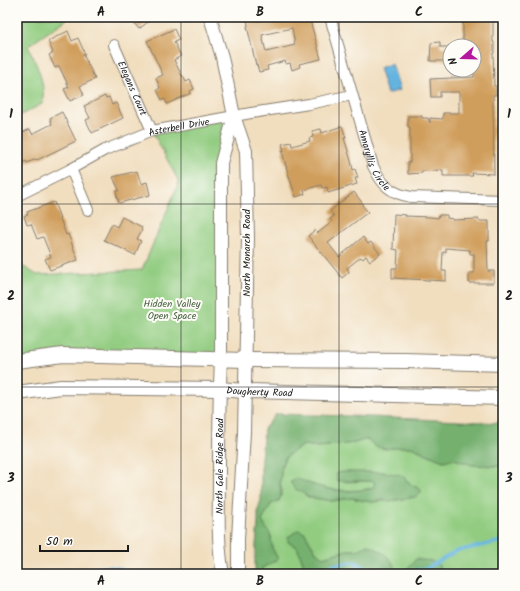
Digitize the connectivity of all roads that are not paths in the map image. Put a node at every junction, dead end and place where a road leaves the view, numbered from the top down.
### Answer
1 (210, 17) edge
2 (330, 17) edge
3 (114, 45) dead end
4 (352, 95) junction
5 (234, 116) junction
6 (152, 132) junction
7 (72, 169) junction
8 (17, 196) edge
9 (503, 200) edge
10 (88, 210) dead end
11 (221, 359) junction
12 (245, 360) junction
13 (17, 361) edge
14 (503, 364) edge
15 (219, 389) junction
16 (245, 391) junction
17 (17, 393) edge
18 (503, 398) edge
19 (222, 574) edge
20 (238, 574) edge

1 - 5 street, North Monarch Road
2 - 4 street, Amaryllis Circle
3 - 6 street, Elegans Court
4 - 5 street, Asterbell Drive
4 - 9 street, Amaryllis Circle
5 - 6 street, Asterbell Drive
5 - 11 street, North Monarch Road
5 - 12 street, North Monarch Road
6 - 7 street, Asterbell Drive
7 - 8 street, Asterbell Drive
7 - 10 street
11 - 12 main road
11 - 13 main road
11 - 15 street, North Gale Ridge Road
12 - 14 main road
12 - 16 street, North Monarch Road
15 - 16 main road, Dougherty Road
15 - 17 main road, Dougherty Road
15 - 19 street, North Gale Ridge Road
16 - 18 main road, Dougherty Road
16 - 20 street, North Gale Ridge Road

